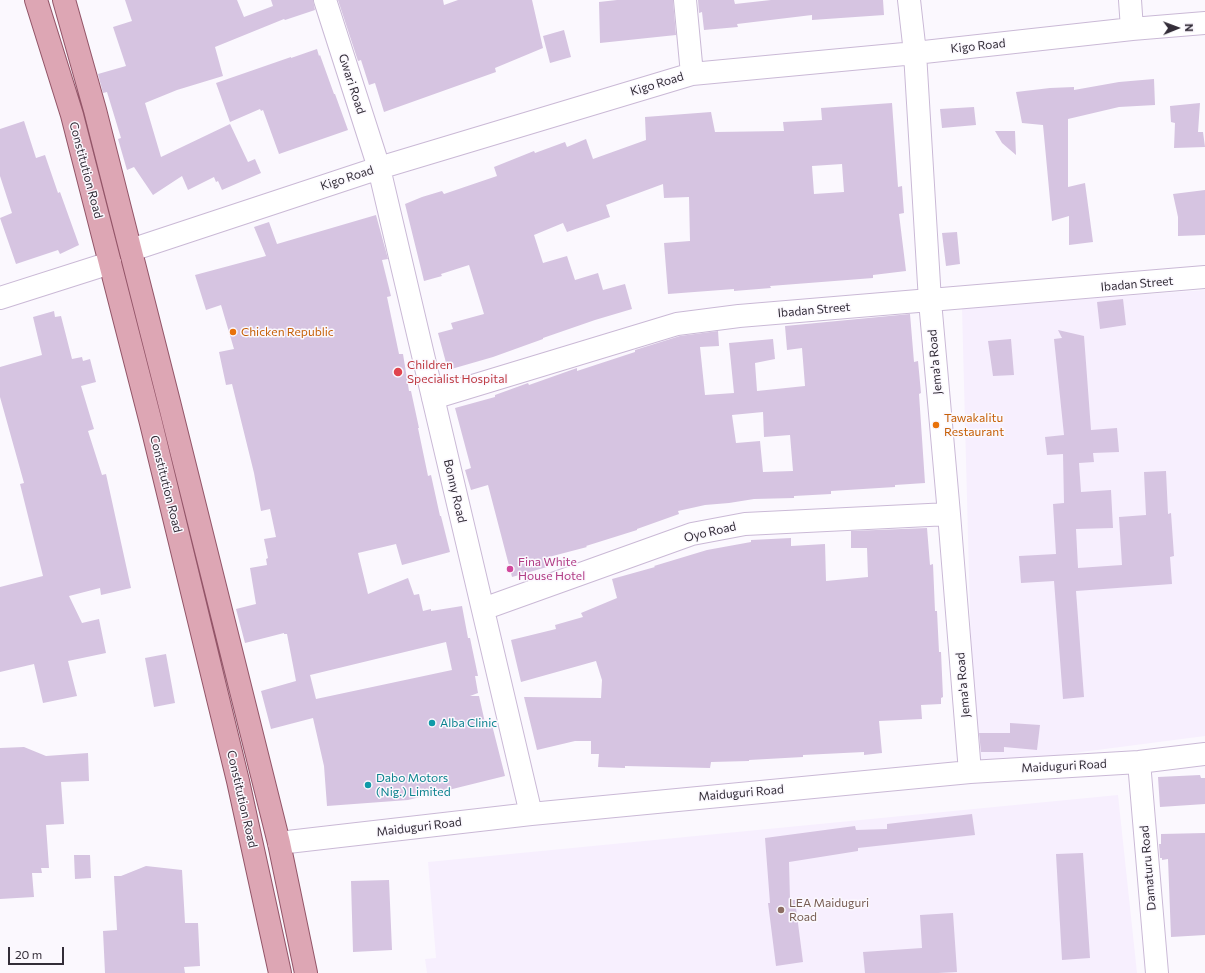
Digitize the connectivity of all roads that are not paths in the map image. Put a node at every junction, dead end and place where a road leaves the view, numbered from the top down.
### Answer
1 (36, 0) edge
2 (64, 0) edge
3 (324, 0) edge
4 (685, 0) edge
5 (909, 0) edge
6 (1130, 0) edge
7 (1205, 23) edge
8 (1132, 29) junction
9 (915, 53) junction
10 (692, 74) junction
11 (379, 168) junction
12 (131, 250) junction
13 (110, 263) junction
14 (1205, 277) edge
15 (0, 298) edge
16 (930, 301) junction
17 (433, 398) junction
18 (949, 514) junction
19 (483, 609) junction
20 (1205, 754) edge
21 (1139, 762) junction
22 (970, 772) junction
23 (531, 814) junction
24 (278, 843) junction
25 (280, 973) edge
26 (306, 973) edge
27 (1157, 973) edge

1 - 13 main road, Constitution Road
2 - 12 main road, Constitution Road
3 - 11 street, Gwari Road
4 - 10 street
5 - 9 street, Jema'a Road
6 - 8 street
7 - 8 street, Kigo Road
8 - 9 street, Kigo Road
9 - 10 street, Kigo Road
9 - 16 street, Jema'a Road
10 - 11 street, Kigo Road
11 - 12 street, Kigo Road
11 - 17 street, Bonny Road
12 - 24 main road, Constitution Road
13 - 15 street
13 - 25 main road, Constitution Road
14 - 16 street, Ibadan Street
16 - 17 street, Ibadan Street
16 - 18 street, Jema'a Road
17 - 19 street, Bonny Road
18 - 19 street, Oyo Road
18 - 22 street, Jema'a Road
19 - 23 street, Bonny Road
20 - 21 street, Maiduguri Road
21 - 22 street, Maiduguri Road
21 - 27 street, Damaturu Road
22 - 23 street, Maiduguri Road
23 - 24 street, Maiduguri Road
24 - 26 main road, Constitution Road

